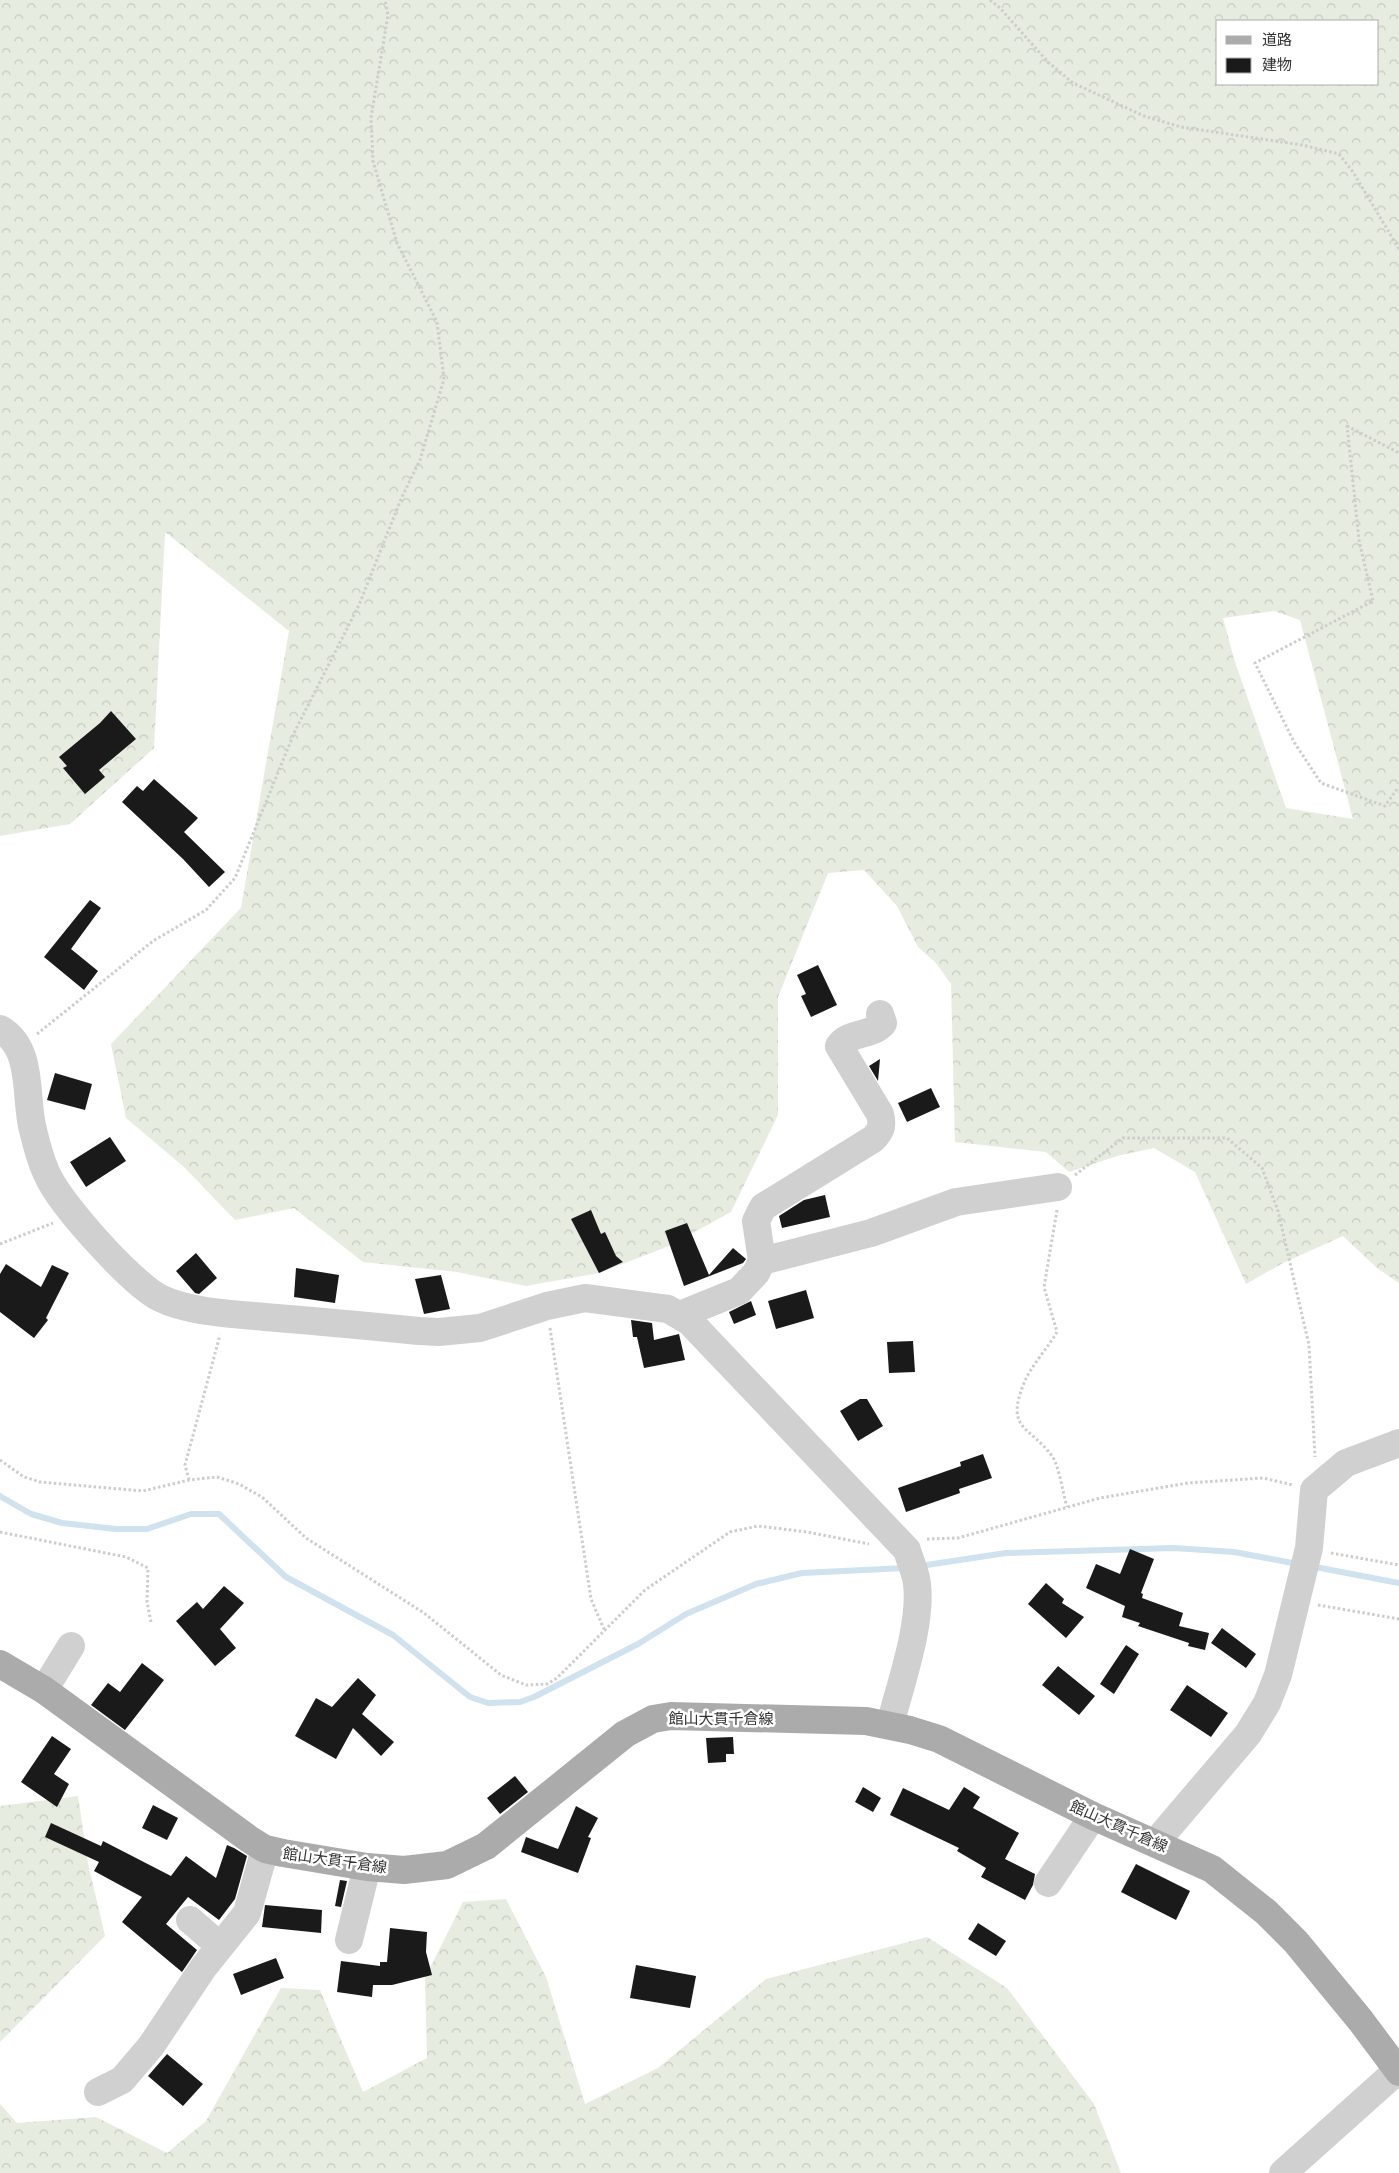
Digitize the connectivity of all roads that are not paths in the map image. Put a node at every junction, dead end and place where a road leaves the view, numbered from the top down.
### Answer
1 (880, 1014) dead end
2 (9, 1039) edge
3 (1058, 1187) road end
4 (762, 1261) junction
5 (680, 1315) junction
6 (1399, 1443) edge
7 (70, 1646) dead end
8 (0, 1664) edge
9 (44, 1690) junction
10 (890, 1725) junction
11 (1094, 1816) junction
12 (1156, 1842) junction
13 (265, 1849) junction
14 (367, 1866) junction
15 (1048, 1883) dead end
16 (190, 1920) dead end
17 (348, 1940) dead end
18 (220, 1946) junction
19 (1399, 2071) edge
20 (98, 2092) dead end
21 (1283, 2173) edge

1 - 4 street
2 - 5 street
3 - 4 street
4 - 5 street
5 - 10 street
6 - 12 street
7 - 9 street
8 - 9 main road, 館山大貫千倉線
9 - 13 main road, 館山大貫千倉線
10 - 11 main road, 館山大貫千倉線
10 - 14 main road, 館山大貫千倉線
11 - 12 main road, 館山大貫千倉線
11 - 15 street
12 - 19 main road, 館山大貫千倉線
13 - 14 main road, 館山大貫千倉線
13 - 18 street
14 - 17 street
16 - 18 street
18 - 20 street
19 - 21 street

